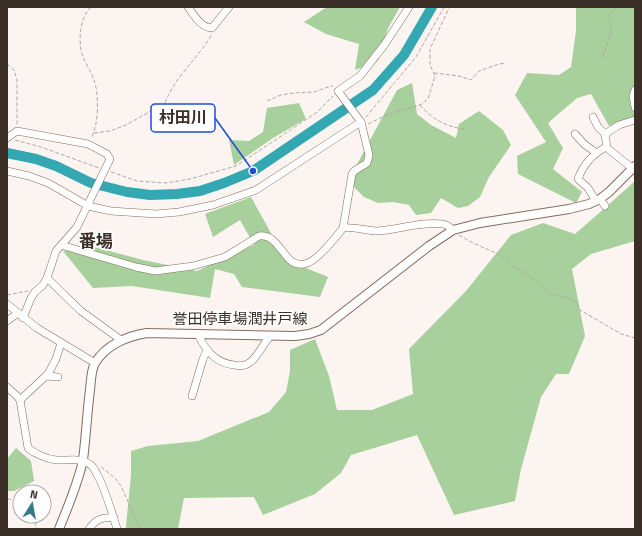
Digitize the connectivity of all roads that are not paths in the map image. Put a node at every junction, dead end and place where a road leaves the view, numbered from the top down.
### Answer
1 (188, 7) edge
2 (228, 7) edge
3 (409, 7) edge
4 (635, 90) edge
5 (635, 107) edge
6 (593, 117) dead end
7 (635, 120) edge
8 (362, 125) junction
9 (575, 134) dead end
10 (605, 134) junction
11 (10, 139) edge
12 (606, 147) junction
13 (595, 152) junction
14 (634, 167) edge
15 (7, 171) edge
16 (598, 200) junction
17 (88, 206) junction
18 (605, 206) dead end
19 (343, 228) junction
20 (453, 230) junction
21 (61, 245) junction
22 (47, 278) junction
23 (7, 304) edge
24 (20, 316) junction
25 (7, 321) edge
26 (198, 334) junction
27 (270, 336) junction
28 (122, 340) junction
29 (61, 343) junction
30 (207, 350) junction
31 (95, 363) junction
32 (46, 376) junction
33 (58, 376) dead end
34 (7, 387) edge
35 (192, 396) dead end
36 (20, 400) junction
37 (82, 460) junction
38 (114, 518) junction
39 (59, 529) edge
40 (89, 529) edge
41 (117, 529) edge

1 - 2 street
3 - 8 street
4 - 5 street
6 - 10 street
7 - 10 street
8 - 17 street
8 - 19 street
9 - 13 street
10 - 12 street
11 - 17 street
12 - 13 street
12 - 14 street
13 - 16 street
14 - 16 main road, 誉田停車場潤井戸線
15 - 17 street
16 - 18 street
16 - 20 main road, 誉田停車場潤井戸線
17 - 21 street
19 - 20 street
19 - 21 street
20 - 27 main road, 誉田停車場潤井戸線
21 - 22 street
22 - 24 street
22 - 28 street
23 - 24 street
24 - 25 street
24 - 29 street
26 - 27 main road, 誉田停車場潤井戸線
26 - 28 main road, 誉田停車場潤井戸線
26 - 30 street
27 - 30 street
28 - 31 main road, 誉田停車場潤井戸線
29 - 31 street
29 - 32 street
30 - 35 street
31 - 37 main road
32 - 33 street
32 - 36 street
34 - 36 street
36 - 37 street
37 - 38 street
37 - 39 main road
38 - 40 street
38 - 41 street

